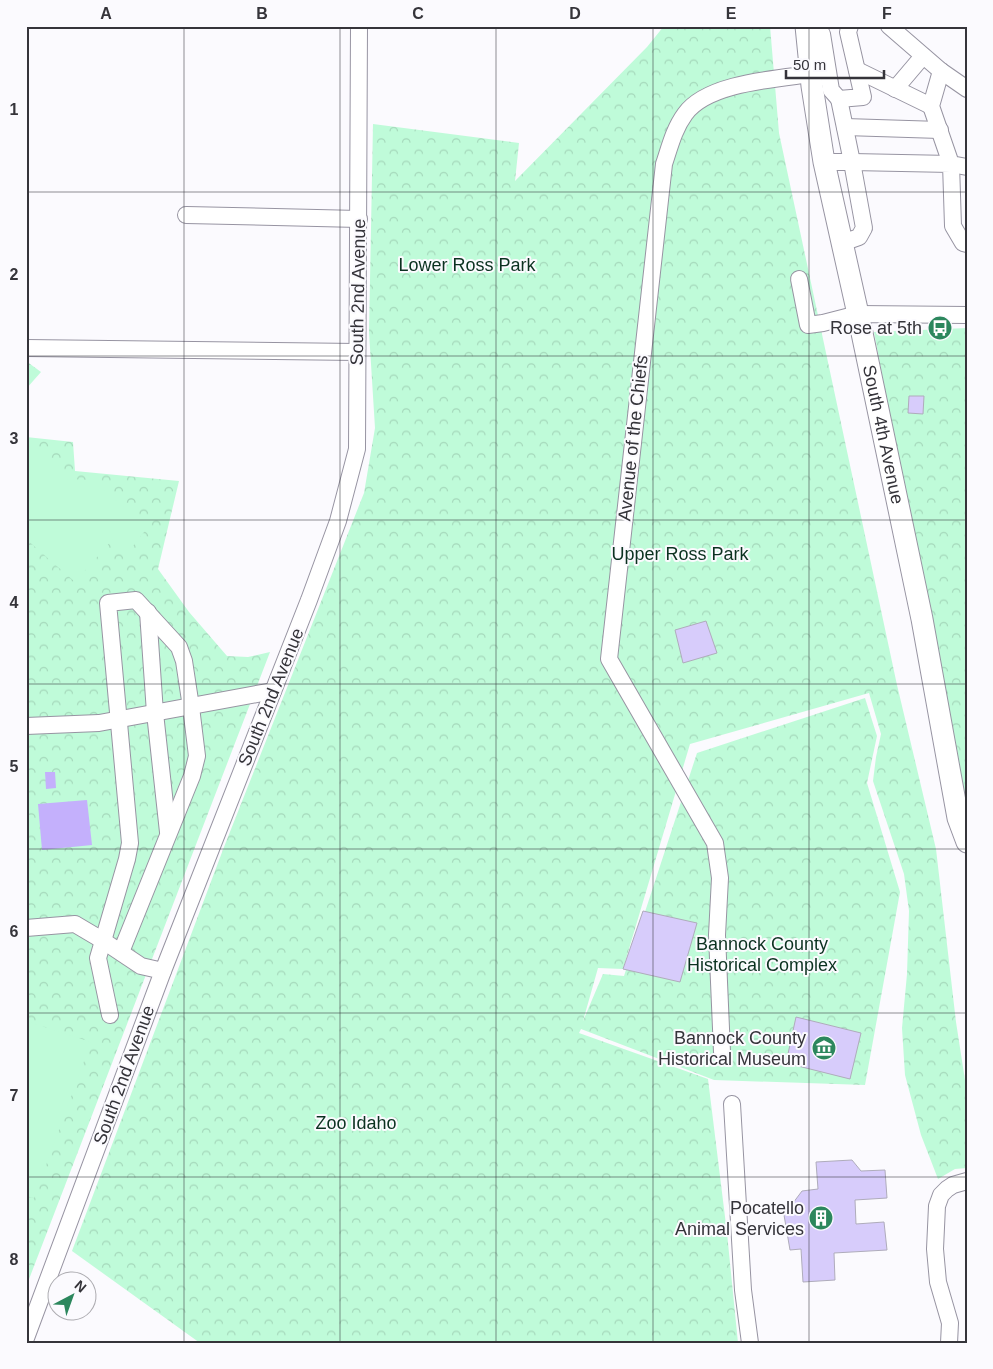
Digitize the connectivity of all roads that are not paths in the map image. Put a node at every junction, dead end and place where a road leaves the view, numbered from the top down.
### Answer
1 (359, 26) edge
2 (889, 26) edge
3 (849, 29) edge
4 (812, 31) edge
5 (923, 56) junction
6 (857, 70) junction
7 (941, 71) junction
8 (811, 74) junction
9 (896, 89) junction
10 (967, 89) edge
11 (839, 99) junction
12 (931, 106) junction
13 (845, 127) junction
14 (940, 130) junction
15 (824, 162) junction
16 (852, 162) junction
17 (959, 166) edge
18 (186, 215) dead end
19 (359, 219) junction
20 (842, 243) junction
21 (967, 244) edge
22 (799, 279) dead end
23 (858, 314) junction
24 (967, 315) edge
25 (26, 348) edge
26 (357, 352) junction
27 (148, 612) junction
28 (273, 691) junction
29 (192, 706) junction
30 (156, 713) junction
31 (119, 719) junction
32 (26, 726) edge
33 (169, 833) junction
34 (967, 842) edge
35 (26, 928) edge
36 (102, 940) junction
37 (121, 952) junction
38 (163, 971) junction
39 (110, 1015) dead end
40 (722, 1052) dead end
41 (732, 1104) dead end
42 (967, 1180) edge
43 (26, 1338) edge
44 (750, 1343) edge
45 (949, 1343) edge

1 - 19 street, South 2nd Avenue
2 - 5 street
3 - 4 street
3 - 6 street
4 - 8 main road, South 4th Avenue
4 - 11 street
5 - 7 street
5 - 9 street
6 - 9 street
6 - 11 street
7 - 10 street
7 - 12 street
8 - 15 main road, South 4th Avenue
8 - 40 street, Avenue of the Chiefs
9 - 12 street
11 - 13 street
12 - 14 street
13 - 14 street
13 - 16 street
14 - 17 street
15 - 16 street
15 - 20 main road, South 4th Avenue
16 - 17 street
16 - 20 street
17 - 21 street
18 - 19 street
19 - 26 street, South 2nd Avenue
20 - 23 main road, South 4th Avenue
22 - 23 street
23 - 24 street
23 - 34 main road, South 4th Avenue
25 - 26 street
26 - 28 street, South 2nd Avenue
27 - 29 street
27 - 30 street
27 - 31 street
28 - 29 street
28 - 38 street, South 2nd Avenue
29 - 30 street
29 - 33 street
30 - 31 street
30 - 33 street
31 - 32 street
31 - 36 street
33 - 37 street
35 - 36 street
36 - 37 street
36 - 39 street
37 - 38 street
38 - 43 street, South 2nd Avenue
41 - 44 street
42 - 45 street

